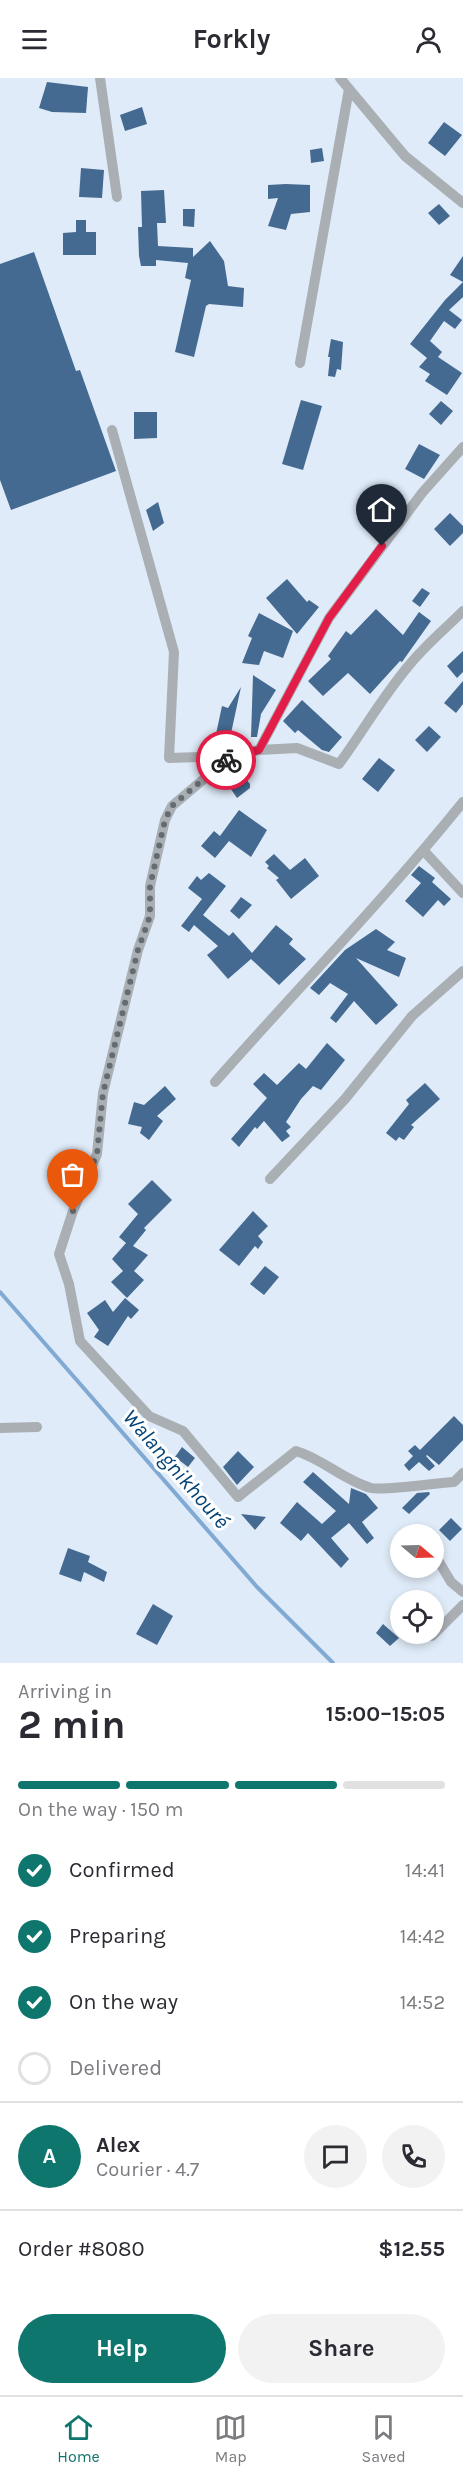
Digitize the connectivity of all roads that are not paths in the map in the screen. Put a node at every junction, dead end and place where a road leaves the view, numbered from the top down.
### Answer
1 (100, 78) edge
2 (340, 78) edge
3 (349, 88) junction
4 (117, 197) dead end
5 (463, 203) edge
6 (300, 363) dead end
7 (112, 430) dead end
8 (463, 447) edge
9 (463, 610) edge
10 (259, 750) junction
11 (231, 756) junction
12 (463, 802) edge
13 (424, 851) junction
14 (463, 893) edge
15 (463, 971) edge
16 (215, 1082) dead end
17 (270, 1179) dead end
18 (37, 1427) dead end
19 (0, 1428) edge
20 (463, 1473) edge
21 (458, 1482) edge
22 (444, 1570) edge
23 (463, 1592) edge
24 (463, 1605) edge
25 (444, 1624) edge

1 - 4 street
2 - 3 street
3 - 5 street
3 - 6 street
7 - 11 street
8 - 10 street
9 - 10 street
10 - 11 street
11 - 21 street
12 - 13 street
13 - 14 street
13 - 16 street
15 - 17 street
18 - 19 street
20 - 21 street
22 - 23 street
24 - 25 street

